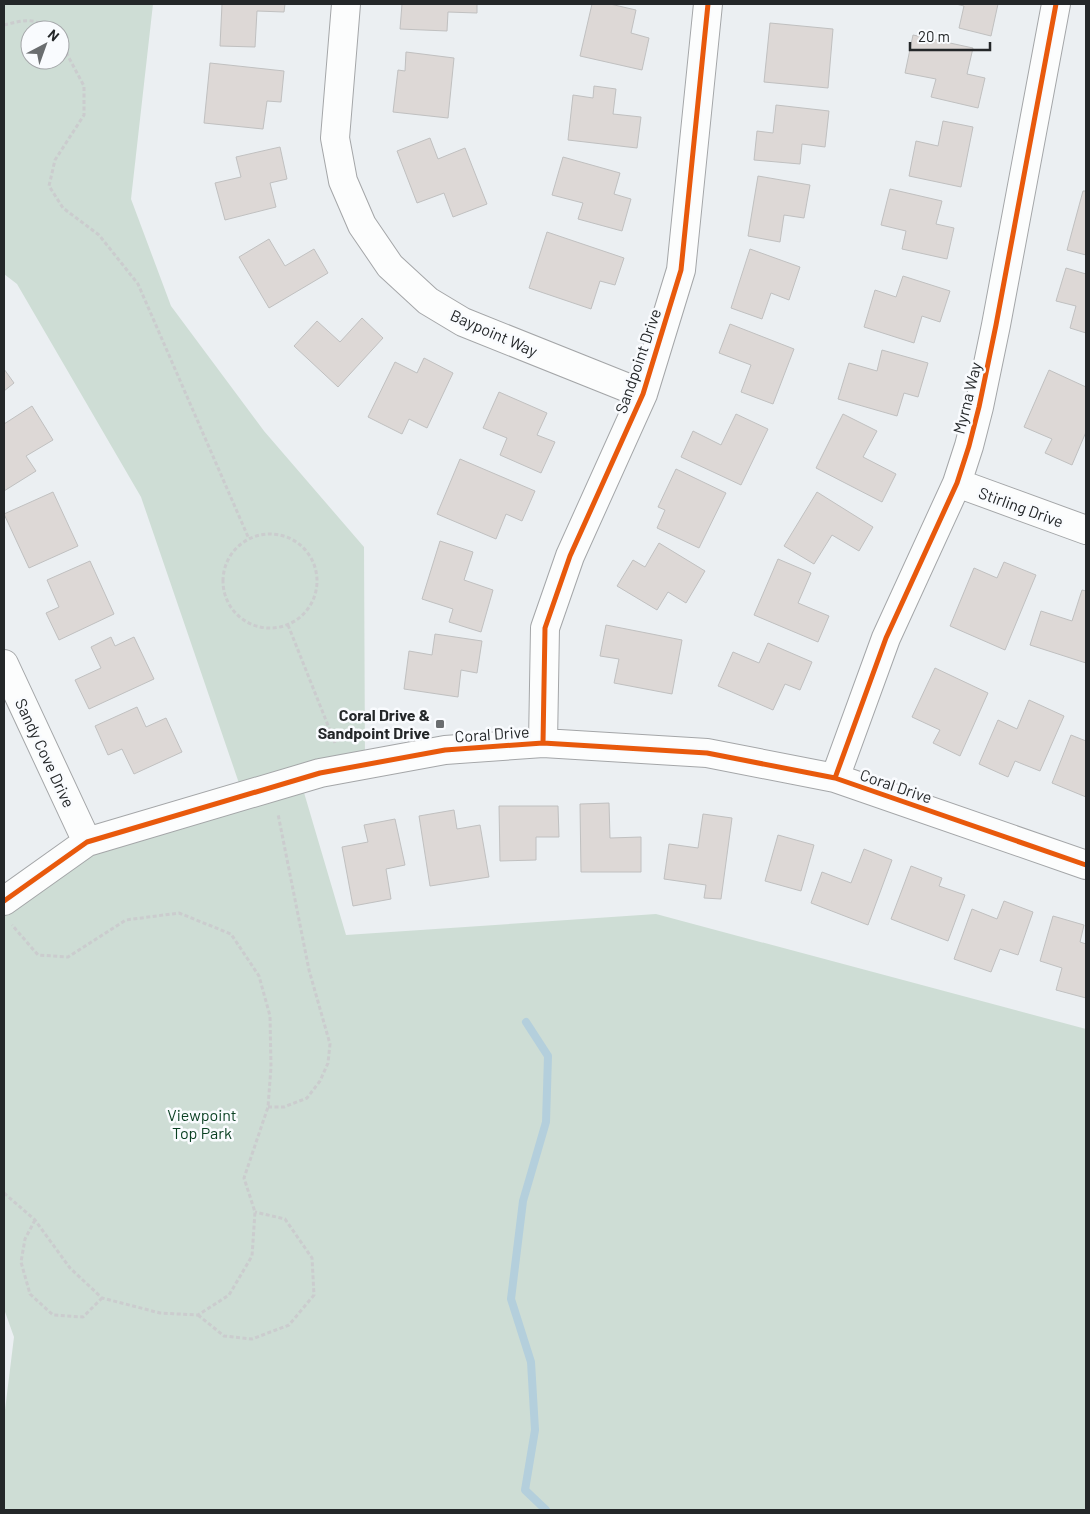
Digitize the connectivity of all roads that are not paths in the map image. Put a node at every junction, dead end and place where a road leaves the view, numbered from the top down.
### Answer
1 (346, 4) edge
2 (708, 4) edge
3 (1056, 4) edge
4 (643, 394) junction
5 (957, 483) junction
6 (1086, 530) edge
7 (4, 664) edge
8 (543, 743) junction
9 (835, 778) junction
10 (86, 842) junction
11 (1086, 865) edge
12 (7, 912) edge

1 - 4 street, Baypoint Way
2 - 4 street, Sandpoint Drive
3 - 5 street, Myrna Way
4 - 8 street, Sandpoint Drive
5 - 6 street, Stirling Drive
5 - 9 street, Myrna Way
7 - 10 street, Sandy Cove Drive
8 - 9 street, Coral Drive
8 - 10 street, Coral Drive
9 - 11 street, Coral Drive
10 - 12 street, Coral Drive

